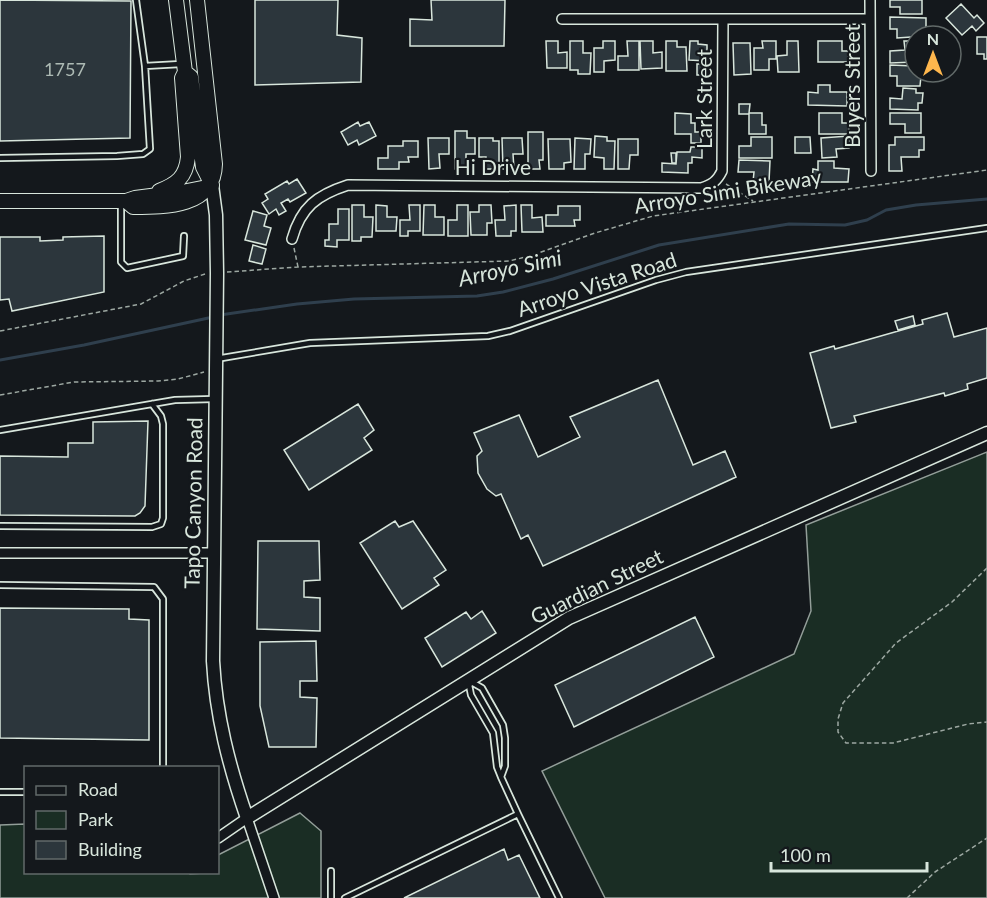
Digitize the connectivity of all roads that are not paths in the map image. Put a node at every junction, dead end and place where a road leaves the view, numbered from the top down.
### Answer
1 (136, 0) edge
2 (176, 0) edge
3 (197, 0) edge
4 (870, 0) edge
5 (723, 18) junction
6 (561, 19) dead end
7 (870, 19) junction
8 (145, 66) junction
9 (185, 68) junction
10 (0, 158) edge
11 (871, 171) dead end
12 (718, 179) joint
13 (212, 185) junction
14 (147, 196) junction
15 (0, 201) edge
16 (124, 201) junction
17 (987, 228) edge
18 (184, 236) dead end
19 (292, 239) road end
20 (216, 359) junction
21 (216, 399) junction
22 (153, 404) junction
23 (0, 430) edge
24 (987, 433) edge
25 (0, 526) edge
26 (0, 553) edge
27 (214, 553) junction
28 (0, 585) edge
29 (468, 680) junction
30 (163, 766) edge
31 (501, 777) junction
32 (0, 792) edge
33 (24, 792) edge
34 (518, 814) junction
35 (247, 818) junction
36 (219, 837) edge
37 (331, 871) dead end
38 (274, 898) edge
39 (331, 898) edge
40 (345, 898) edge
41 (559, 898) edge

1 - 8 lane
2 - 9 main road, Tapo Canyon Road
3 - 13 main road, Tapo Canyon Road
4 - 7 street, Buyers Street
5 - 6 street
5 - 7 street
5 - 12 street, Lark Street
7 - 11 street, Buyers Street
8 - 9 lane
8 - 10 lane
9 - 13 main road, Tapo Canyon Road
9 - 14 main road
12 - 19 street, Hi Drive
13 - 14 main road
13 - 16 main road
13 - 20 street, Tapo Canyon Road
14 - 16 main road
15 - 16 main road
16 - 18 lane
17 - 20 lane, Arroyo Vista Road
20 - 21 street, Tapo Canyon Road
21 - 22 lane
21 - 27 street, Tapo Canyon Road
22 - 23 lane
22 - 25 lane
24 - 29 street, Guardian Street
26 - 27 street
27 - 35 street, Tapo Canyon Road
28 - 30 lane
29 - 31 lane
29 - 31 lane
29 - 35 street, Guardian Street
31 - 34 lane
32 - 33 lane
34 - 40 lane
34 - 41 lane
35 - 36 street, Guardian Street
35 - 38 street
37 - 39 lane

